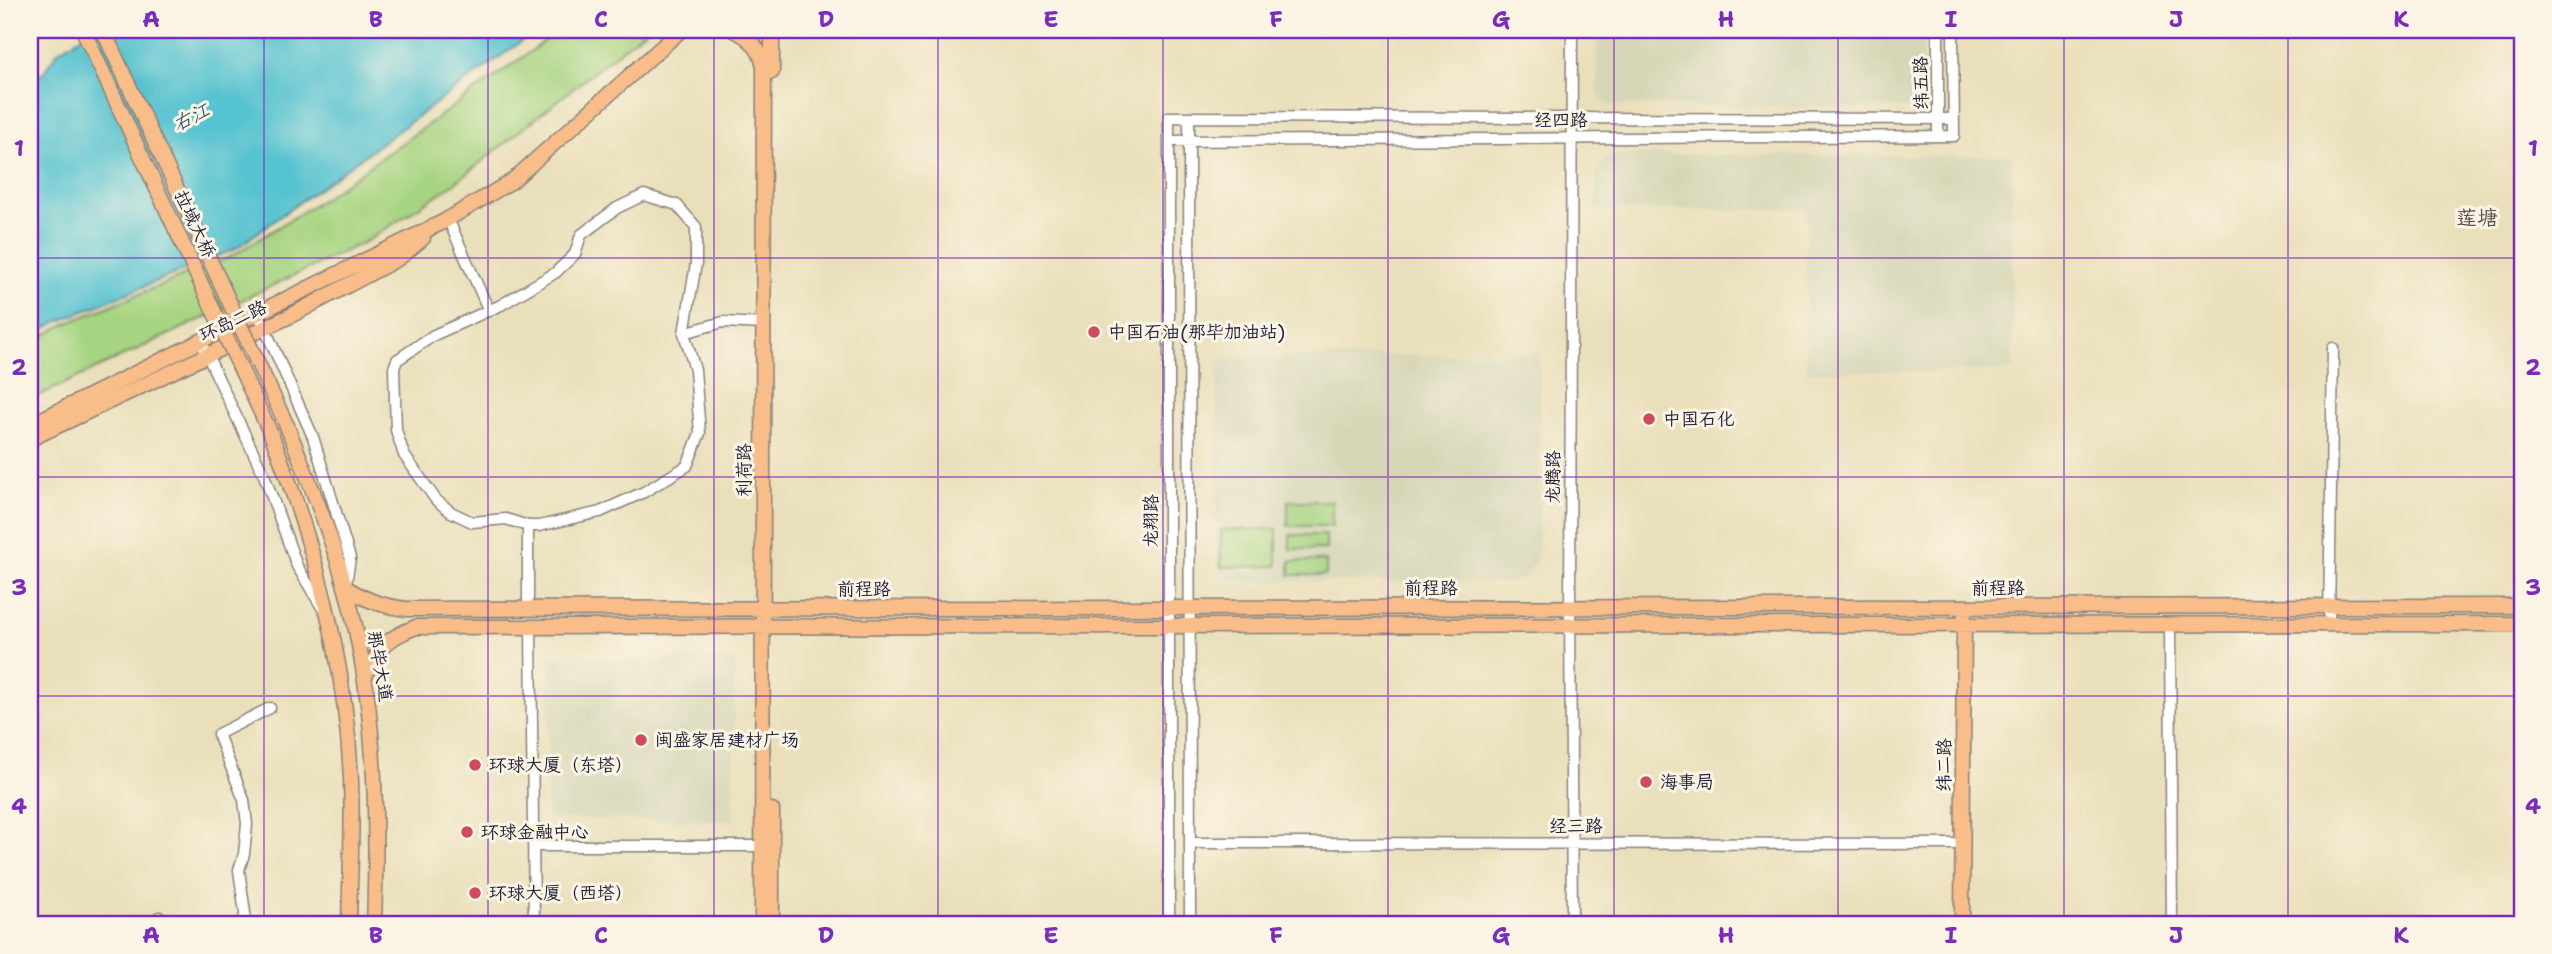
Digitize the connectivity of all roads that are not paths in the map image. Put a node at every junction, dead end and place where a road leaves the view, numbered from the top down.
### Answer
1 (83, 30) edge
2 (103, 30) edge
3 (681, 30) edge
4 (734, 30) edge
5 (772, 30) edge
6 (1572, 30) edge
7 (1938, 30) edge
8 (1953, 30) edge
9 (1169, 117) joint
10 (1189, 117) junction
11 (1573, 118) junction
12 (1938, 119) junction
13 (1953, 119) junction
14 (1938, 136) junction
15 (1954, 136) joint
16 (1573, 137) junction
17 (1169, 141) junction
18 (1189, 141) junction
19 (446, 220) junction
20 (489, 311) junction
21 (258, 313) junction
22 (764, 324) junction
23 (265, 328) junction
24 (684, 333) junction
25 (204, 348) junction
26 (2333, 348) dead end
27 (30, 425) edge
28 (287, 426) joint
29 (30, 439) edge
30 (528, 526) junction
31 (345, 587) junction
32 (2329, 606) junction
33 (2522, 606) edge
34 (1570, 607) junction
35 (1964, 607) junction
36 (1169, 608) junction
37 (1189, 608) junction
38 (528, 609) junction
39 (767, 609) junction
40 (329, 618) junction
41 (2522, 624) edge
42 (1964, 625) junction
43 (2171, 625) junction
44 (2329, 625) junction
45 (1169, 626) junction
46 (1189, 626) junction
47 (1570, 626) junction
48 (531, 627) junction
49 (767, 627) junction
50 (364, 677) junction
51 (270, 708) dead end
52 (1190, 843) junction
53 (1572, 844) junction
54 (1962, 844) junction
55 (533, 846) junction
56 (762, 846) junction
57 (244, 924) edge
58 (349, 924) edge
59 (374, 924) edge
60 (534, 924) edge
61 (762, 924) edge
62 (772, 924) edge
63 (1169, 924) edge
64 (1190, 924) edge
65 (1572, 924) edge
66 (1962, 924) edge
67 (2172, 924) edge

1 - 40 main road, 拉域大桥, bridge
2 - 28 main road, 拉域大桥, bridge
3 - 19 main road, 环岛二路
4 - 22 main road, 利荷路
5 - 39 main road, 利荷路
6 - 11 street, 龙腾路
7 - 12 street, 纬五路
8 - 13 street, 纬五路
9 - 10 street, 经四路
9 - 17 street, 龙翔路
10 - 11 street, 经四路
10 - 18 street
11 - 12 street, 经四路
11 - 16 street, 龙腾路
12 - 13 street, 经四路
12 - 14 street, 纬五路
13 - 15 street, 纬五路
14 - 15 street, 经四路
14 - 16 street, 经四路
16 - 18 street, 经四路
16 - 34 street, 龙腾路
17 - 18 street, 经四路
17 - 36 street, 龙翔路
18 - 37 street
19 - 20 street
19 - 21 main road, 环岛二路
19 - 23 main road, 环岛二路
20 - 24 street
20 - 30 street
21 - 23 street
21 - 25 main road, 环岛二路
22 - 24 street
22 - 39 main road, 利荷路
23 - 25 main road, 环岛二路
23 - 31 street
24 - 30 street
25 - 27 main road, 环岛二路
25 - 29 main road, 环岛二路
25 - 40 street
26 - 32 street
28 - 31 main road, 那毕大道
30 - 38 street
31 - 38 main road, 前程路
31 - 50 main road, 那毕大道
32 - 33 main road, 前程路
32 - 35 main road, 前程路
32 - 44 street
34 - 35 main road, 前程路
34 - 37 main road, 前程路
34 - 47 street, 龙腾路
35 - 42 main road, 纬二路
36 - 37 main road, 前程路
36 - 39 main road, 前程路
36 - 45 street, 龙翔路
37 - 46 street
38 - 39 main road, 前程路
39 - 49 main road, 利荷路
40 - 58 main road
41 - 44 main road
42 - 43 main road
42 - 47 main road
42 - 54 main road, 纬二路
43 - 44 main road
43 - 67 street
45 - 46 main road
45 - 49 main road
45 - 63 street, 龙翔路
46 - 47 main road
46 - 52 street
47 - 53 street, 龙腾路
48 - 49 main road
48 - 50 main road
48 - 55 street
49 - 56 main road, 利荷路
49 - 62 main road, 利荷路
50 - 59 main road, 那毕大道
51 - 57 street
52 - 53 street, 经三路
52 - 64 street
53 - 54 street, 经三路
53 - 65 street, 龙腾路
54 - 66 main road, 纬二路
55 - 56 street
55 - 60 street
56 - 61 main road, 利荷路

